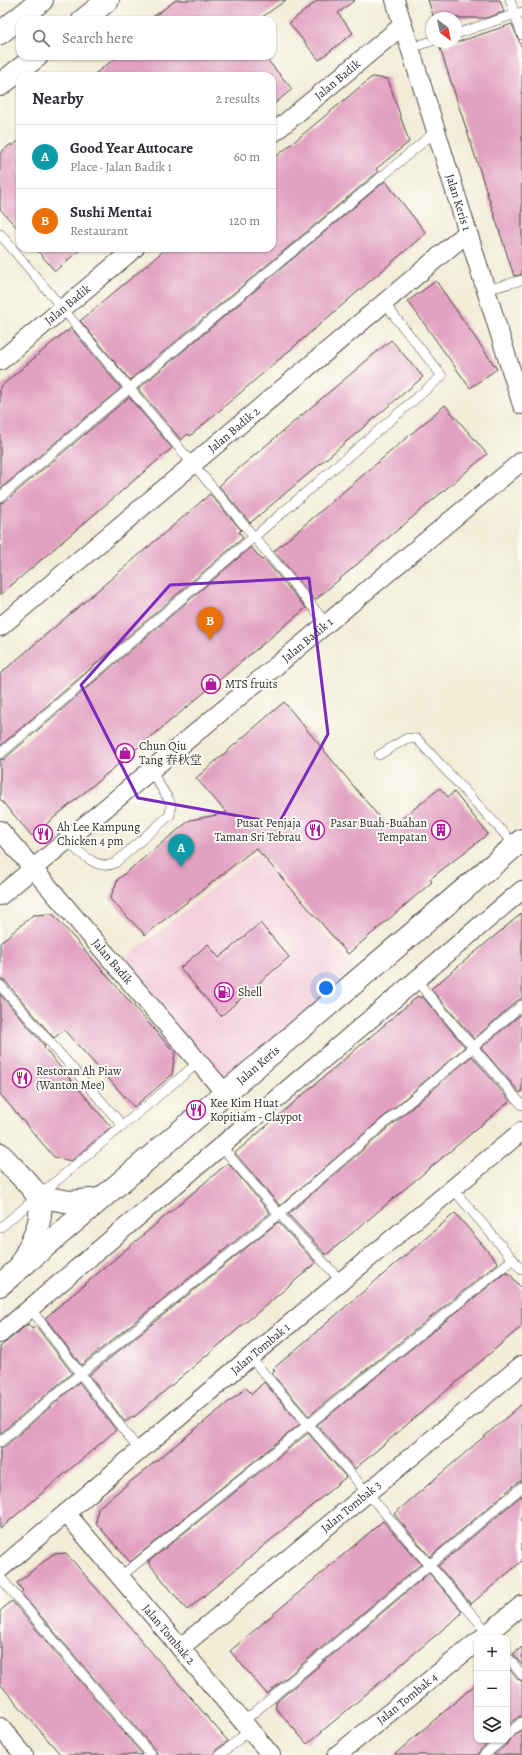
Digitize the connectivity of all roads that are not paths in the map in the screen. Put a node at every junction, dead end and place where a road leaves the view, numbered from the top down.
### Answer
1 (42, 0) edge
2 (108, 0) edge
3 (395, 0) edge
4 (510, 0) edge
5 (519, 14) edge
6 (22, 16) edge
7 (88, 16) edge
8 (16, 20) edge
9 (403, 25) junction
10 (462, 32) edge
11 (0, 33) edge
12 (522, 35) edge
13 (426, 43) edge
14 (410, 48) junction
15 (32, 60) edge
16 (16, 72) edge
17 (17, 72) edge
18 (0, 85) edge
19 (276, 131) edge
20 (436, 131) junction
21 (468, 232) junction
22 (0, 234) edge
23 (130, 252) edge
24 (522, 280) edge
25 (486, 290) junction
26 (384, 303) junction
27 (62, 308) junction
28 (0, 361) edge
29 (129, 388) junction
30 (522, 405) edge
31 (522, 461) edge
32 (193, 464) junction
33 (0, 497) edge
34 (254, 537) junction
35 (326, 624) junction
36 (0, 627) edge
37 (0, 754) edge
38 (379, 755) dead end
39 (151, 771) junction
40 (0, 830) edge
41 (66, 841) junction
42 (520, 844) edge
43 (32, 869) junction
44 (522, 890) edge
45 (0, 896) edge
46 (416, 980) junction
47 (0, 985) edge
48 (522, 1005) edge
49 (473, 1046) junction
50 (199, 1062) junction
51 (225, 1093) junction
52 (522, 1105) edge
53 (123, 1126) junction
54 (522, 1131) edge
55 (221, 1146) junction
56 (0, 1154) edge
57 (453, 1189) junction
58 (37, 1196) junction
59 (100, 1199) junction
60 (279, 1214) junction
61 (0, 1228) edge
62 (513, 1259) junction
63 (522, 1270) edge
64 (8, 1279) edge
65 (342, 1282) junction
66 (30, 1308) junction
67 (0, 1334) edge
68 (250, 1357) junction
69 (522, 1365) edge
70 (80, 1374) junction
71 (309, 1425) junction
72 (0, 1442) edge
73 (139, 1450) junction
74 (522, 1487) edge
75 (367, 1493) junction
76 (66, 1513) junction
77 (429, 1564) junction
78 (0, 1569) edge
79 (0, 1577) edge
80 (120, 1577) junction
81 (522, 1605) edge
82 (483, 1635) edge
83 (488, 1635) edge
84 (474, 1647) edge
85 (180, 1648) junction
86 (510, 1660) edge
87 (522, 1675) edge
88 (522, 1722) edge
89 (247, 1726) junction
90 (0, 1727) edge
91 (510, 1732) edge
92 (498, 1743) edge
93 (24, 1755) edge
94 (151, 1755) edge
95 (220, 1755) edge
96 (271, 1755) edge
97 (337, 1755) edge
98 (484, 1755) edge

1 - 6 street
2 - 7 street
3 - 9 street, Jalan Keris 1
4 - 5 lane
5 - 10 lane
5 - 12 lane
8 - 11 street
9 - 14 street, Jalan Keris 1
9 - 19 street, Jalan Badik
13 - 14 lane
14 - 20 street, Jalan Keris 1
15 - 17 street
16 - 18 street
20 - 21 street, Jalan Keris 1
20 - 29 lane
21 - 25 street, Jalan Keris 1
21 - 26 street, Jalan Badik 2
22 - 27 lane
23 - 27 street, Jalan Badik
24 - 25 lane
25 - 30 street, Jalan Keris 1
26 - 32 street, Jalan Badik 2
26 - 34 lane
27 - 28 street, Jalan Badik
27 - 29 lane
29 - 32 lane
29 - 33 lane
31 - 35 street, Jalan Badik 1
32 - 34 lane
32 - 36 street, Jalan Badik 2
34 - 35 lane
34 - 37 lane
35 - 39 street, Jalan Badik 1
38 - 42 lane
39 - 41 street, Jalan Badik 1
39 - 41 lane
40 - 43 street, Jalan Badik
41 - 43 street, Jalan Badik 1
42 - 51 street, Jalan Keris
43 - 45 street, Jalan Badik 1
43 - 50 street, Jalan Badik
44 - 46 street
46 - 49 lane
46 - 55 street
47 - 53 lane
48 - 49 lane
49 - 52 lane
49 - 60 lane
50 - 51 street, Jalan Badik
50 - 53 lane
51 - 59 street, Jalan Keris
53 - 58 lane
54 - 57 street, Jalan Tombak 1
55 - 60 lane
55 - 66 street
56 - 58 street
57 - 62 lane
57 - 65 street, Jalan Tombak 1
58 - 59 street
58 - 61 lane
58 - 64 street
59 - 64 street, Jalan Keris
60 - 65 lane
60 - 70 lane
62 - 63 lane
62 - 71 lane
65 - 68 street, Jalan Tombak 1
66 - 67 street
66 - 70 lane
68 - 71 lane
68 - 73 street, Jalan Tombak 1
69 - 75 street, Jalan Tombak 3
70 - 72 lane
70 - 73 lane
71 - 75 lane
71 - 80 lane
73 - 76 street, Jalan Tombak 1
74 - 77 lane
75 - 77 lane
75 - 85 street, Jalan Tombak 3
76 - 78 street, Jalan Tombak 1
76 - 80 street, Jalan Tombak 2
77 - 82 lane
77 - 89 lane
79 - 94 lane
80 - 85 street, Jalan Tombak 2
81 - 83 street, Jalan Tombak 4
84 - 97 street, Jalan Tombak 4
85 - 89 street, Jalan Tombak 2
86 - 87 lane
88 - 91 lane
89 - 95 lane
89 - 96 street, Jalan Tombak 2
90 - 93 street
92 - 98 lane

